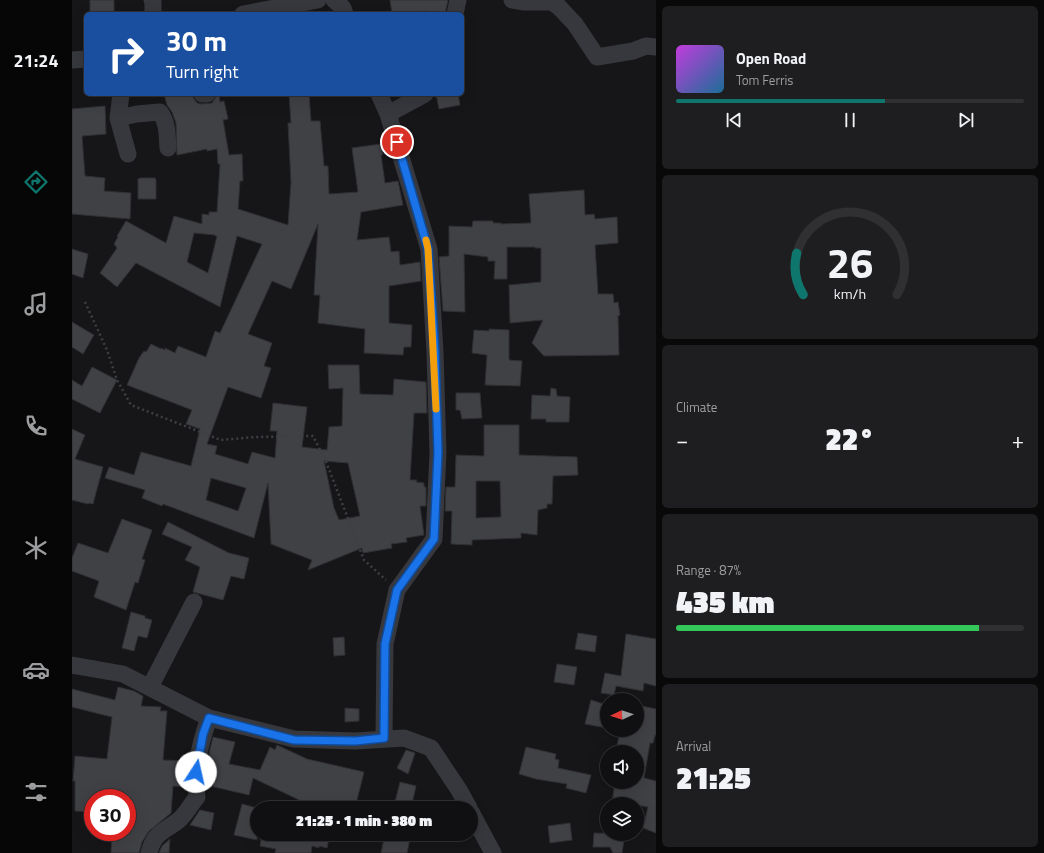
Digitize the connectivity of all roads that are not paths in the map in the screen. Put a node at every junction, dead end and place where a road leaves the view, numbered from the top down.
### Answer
1 (152, 0) edge
2 (318, 0) edge
3 (334, 0) edge
4 (458, 0) edge
5 (512, 0) edge
6 (153, 12) edge
7 (254, 12) edge
8 (345, 12) edge
9 (455, 12) edge
10 (656, 47) edge
11 (84, 59) edge
12 (72, 60) edge
13 (121, 96) edge
14 (380, 96) edge
15 (421, 96) edge
16 (388, 114) junction
17 (118, 118) junction
18 (168, 148) dead end
19 (128, 154) dead end
20 (194, 602) dead end
21 (72, 665) edge
22 (150, 687) junction
23 (209, 718) junction
24 (384, 738) junction
25 (465, 801) edge
26 (478, 825) edge
27 (149, 853) edge
28 (493, 853) edge

1 - 6 street
2 - 7 street
3 - 8 street
4 - 9 street
5 - 10 street
11 - 12 street
13 - 17 street
14 - 16 street
15 - 16 street
16 - 24 street
17 - 18 street
17 - 19 street
20 - 22 street
21 - 22 street
22 - 23 street
23 - 24 street
23 - 27 street
24 - 25 street
26 - 28 street

